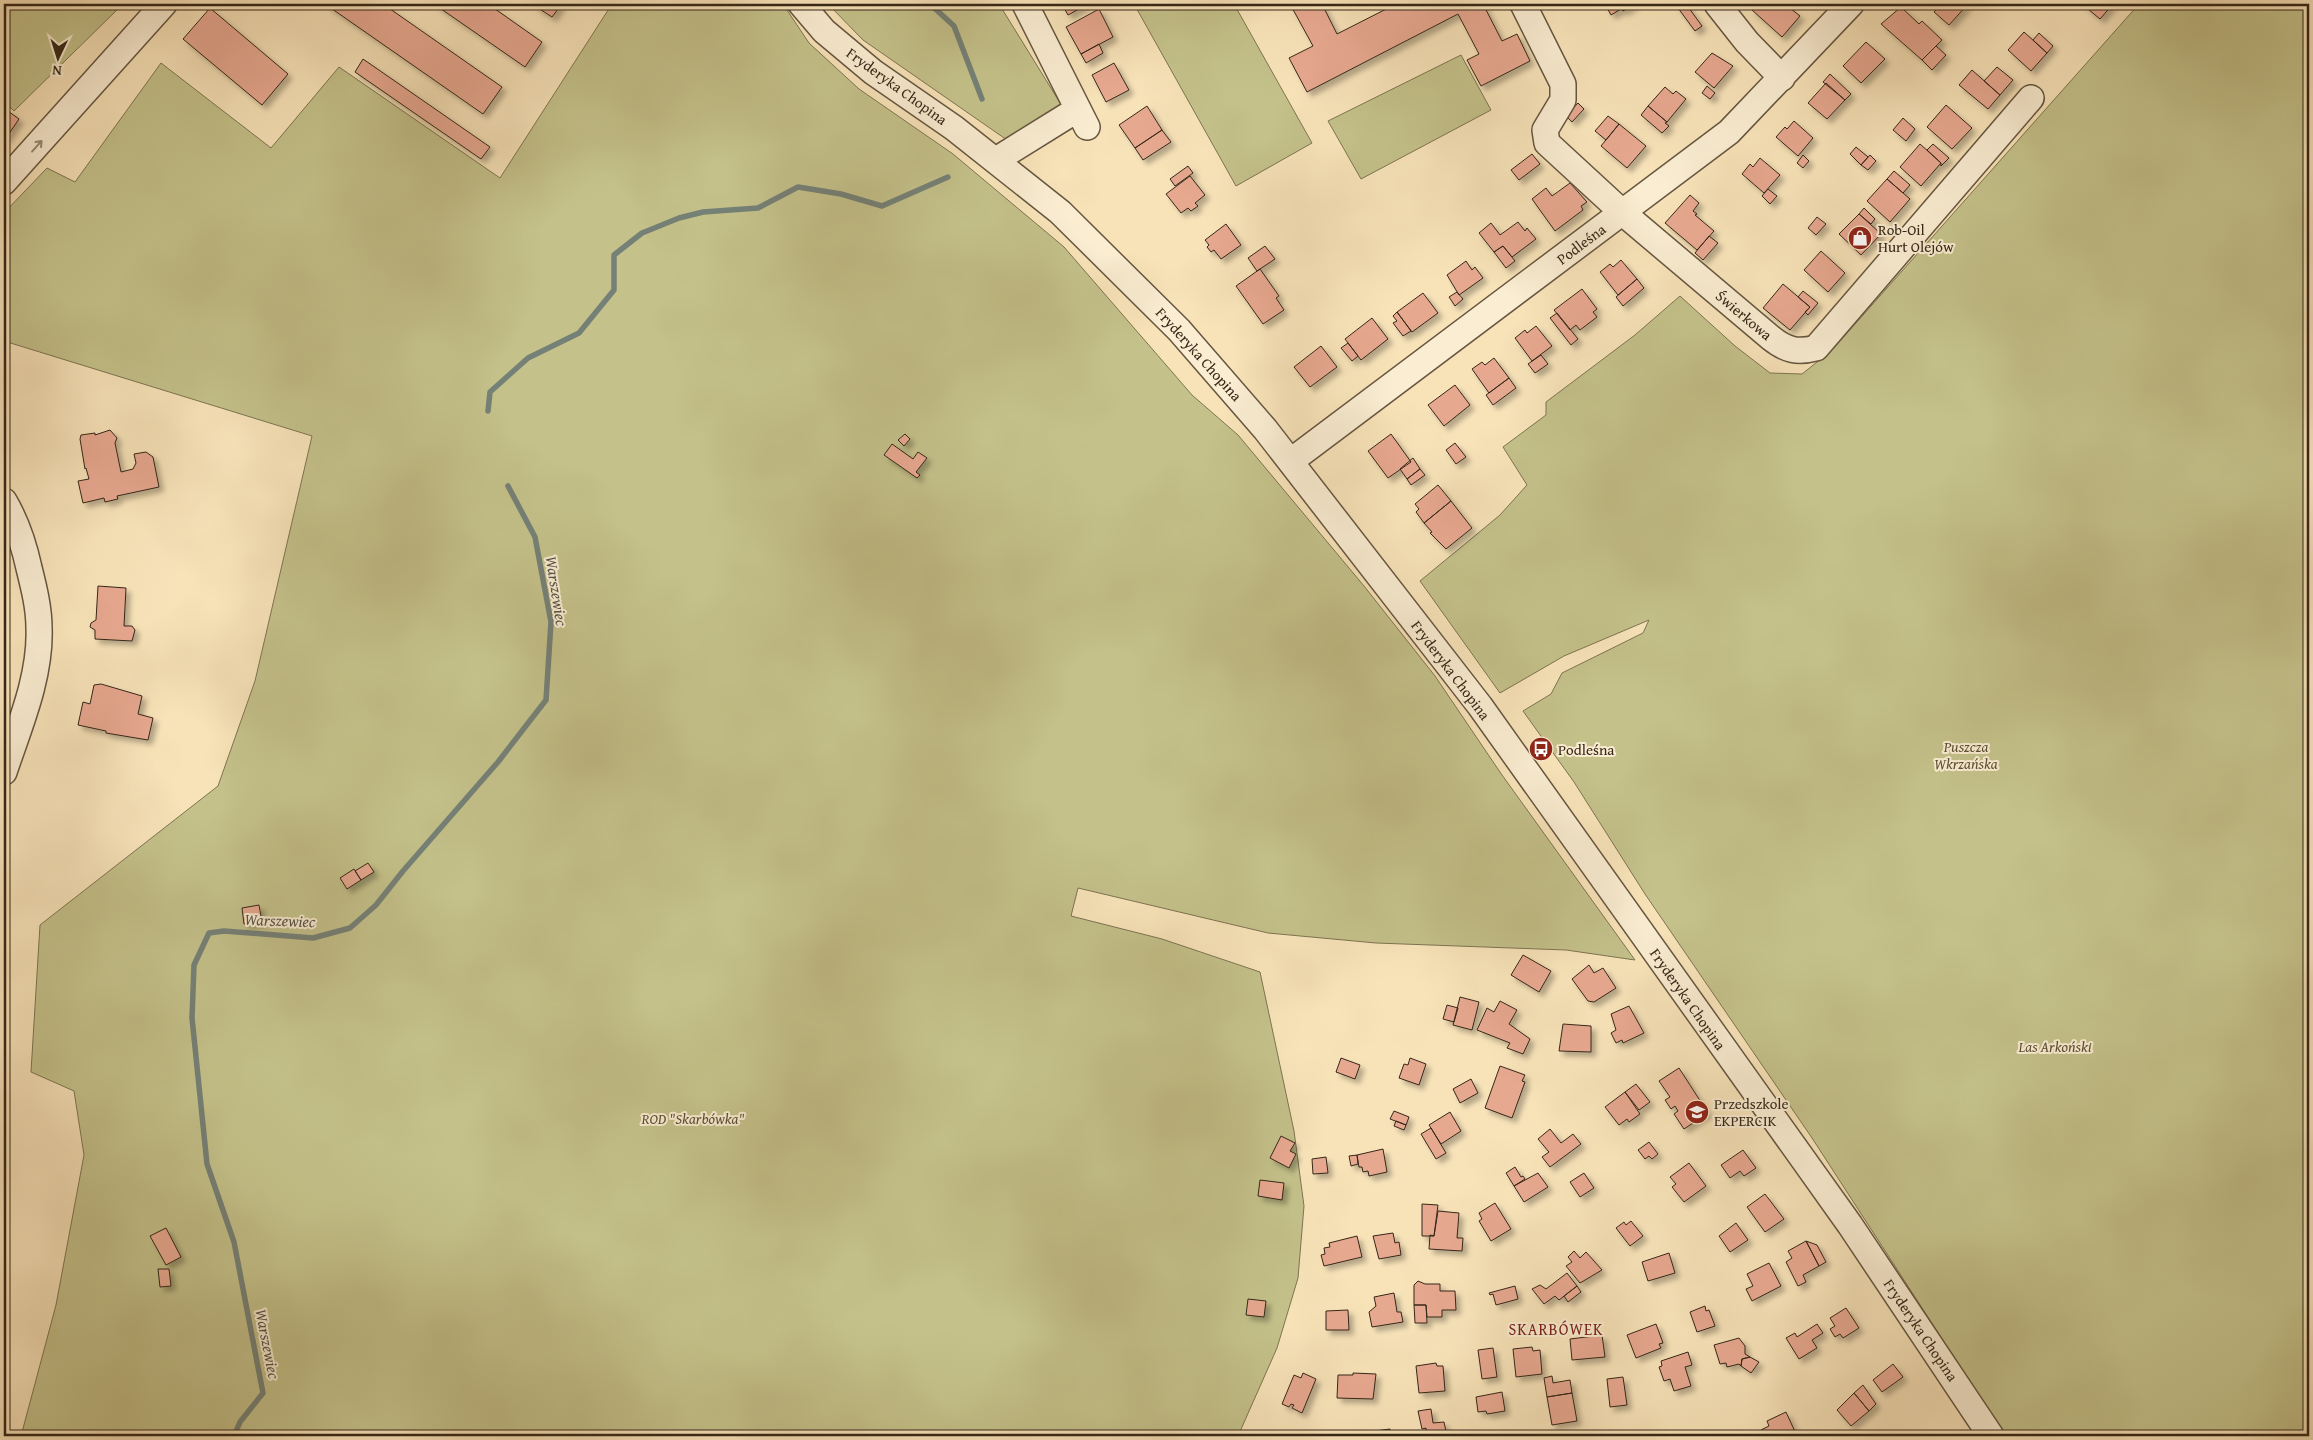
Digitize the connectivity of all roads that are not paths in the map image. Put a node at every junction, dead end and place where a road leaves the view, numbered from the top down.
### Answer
1 (801, 4) edge
2 (1025, 4) edge
3 (1523, 4) edge
4 (1717, 4) edge
5 (1851, 4) edge
6 (158, 12) edge
7 (1782, 78) junction
8 (2031, 98) dead end
9 (996, 160) junction
10 (4, 182) edge
11 (1623, 213) junction
12 (1291, 461) junction
13 (4, 501) edge
14 (4, 768) edge
15 (1992, 1436) edge

1 - 9 street, Fryderyka Chopina
2 - 9 street
3 - 11 street, Świerkowa
4 - 7 street
5 - 7 street, Podleśna
10 -> 6 street
7 - 11 street, Podleśna
8 - 11 street, Świerkowa
9 - 12 street, Fryderyka Chopina
11 - 12 street, Podleśna
12 - 15 street, Fryderyka Chopina
13 - 14 street

